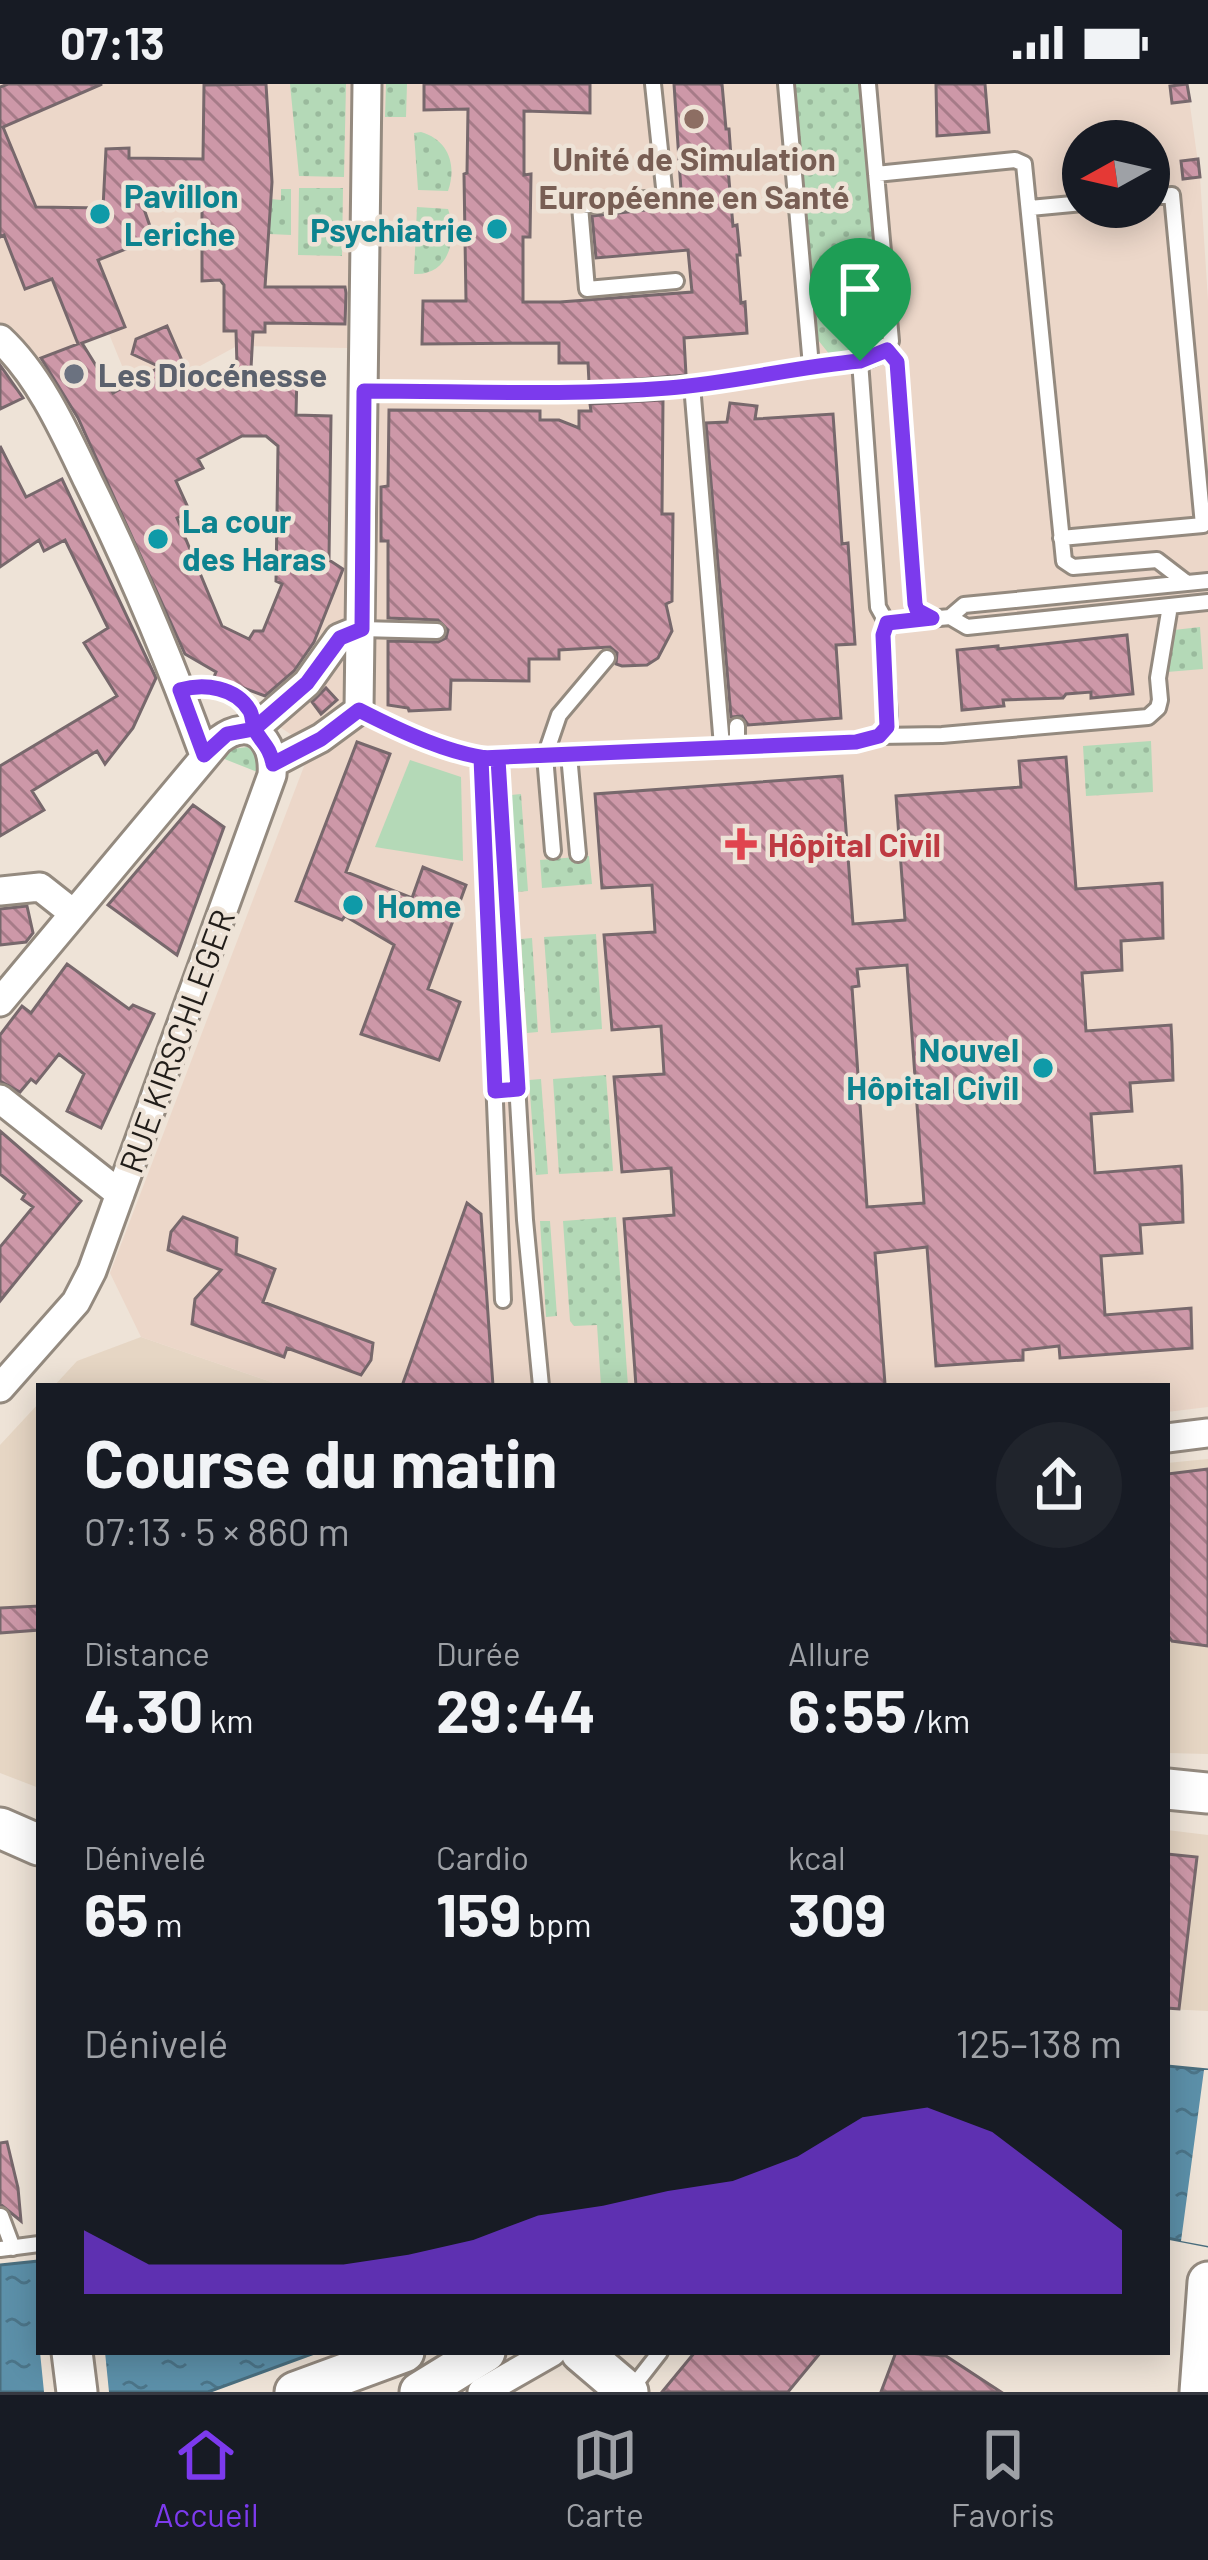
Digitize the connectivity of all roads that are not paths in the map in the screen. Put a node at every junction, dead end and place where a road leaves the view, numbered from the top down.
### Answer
1 (367, 84) edge
2 (653, 84) edge
3 (786, 84) edge
4 (868, 84) edge
5 (876, 174) junction
6 (1170, 195) edge
7 (1062, 205) edge
8 (1030, 208) junction
9 (676, 280) dead end
10 (4, 349) edge
11 (887, 350) junction
12 (860, 361) junction
13 (811, 365) junction
14 (692, 385) junction
15 (364, 391) junction
16 (1061, 538) junction
17 (1208, 581) edge
18 (1187, 583) junction
19 (1208, 602) edge
20 (1170, 606) junction
21 (950, 617) junction
22 (932, 618) junction
23 (887, 623) junction
24 (362, 629) junction
25 (437, 632) dead end
26 (607, 658) dead end
27 (180, 690) junction
28 (359, 710) junction
29 (737, 725) dead end
30 (254, 729) junction
31 (879, 736) junction
32 (729, 745) junction
33 (204, 755) junction
34 (558, 755) junction
35 (481, 758) junction
36 (498, 759) junction
37 (273, 764) junction
38 (553, 851) dead end
39 (578, 854) dead end
40 (0, 891) edge
41 (73, 913) junction
42 (0, 1003) edge
43 (518, 1089) junction
44 (495, 1091) junction
45 (0, 1099) edge
46 (121, 1194) junction
47 (503, 1300) dead end
48 (541, 1383) edge
49 (0, 1388) edge
50 (1208, 1433) edge
51 (1170, 1438) edge
52 (1170, 1789) edge
53 (1208, 1793) edge
54 (0, 1828) edge
55 (36, 1844) edge
56 (1, 2216) edge
57 (36, 2245) edge
58 (6, 2248) edge
59 (1208, 2282) edge
60 (72, 2355) edge
61 (396, 2355) edge
62 (480, 2355) edge
63 (565, 2355) edge
64 (573, 2355) edge
65 (658, 2355) edge
66 (77, 2392) edge
67 (295, 2392) edge
68 (420, 2392) edge
69 (482, 2392) edge
70 (628, 2392) edge
71 (1200, 2392) edge

1 - 15 street
2 - 9 lane
3 - 13 lane
4 - 5 lane
5 - 8 lane
5 - 11 lane
6 - 16 lane
7 - 8 lane
8 - 16 lane
10 - 27 street
11 - 12 lane
11 - 22 lane
12 - 13 lane
12 - 23 lane
13 - 14 lane
14 - 15 lane
14 - 32 lane
15 - 24 street
16 - 18 lane
17 - 18 lane
18 - 21 lane
19 - 20 lane
20 - 21 lane
20 - 31 lane
21 - 22 lane
22 - 23 lane
23 - 31 lane
24 - 25 lane
24 - 28 street
24 - 30 street
26 - 34 lane
27 - 30 lane
27 - 33 street
28 - 35 lane
28 - 37 street
29 - 32 lane
30 - 33 street
30 - 37 street
31 - 32 lane
32 - 34 lane
33 - 41 street
34 - 36 lane
34 - 38 lane
34 - 39 lane
35 - 36 lane
35 - 44 lane
36 - 43 lane
37 - 46 street, RUE KIRSCHLEGER
40 - 41 street
41 - 42 street
43 - 44 lane
43 - 48 lane
44 - 47 lane
45 - 46 street
46 - 49 street, RUE KIRSCHLEGER
50 - 51 street
52 - 53 main road
54 - 55 main road
56 - 58 lane
57 - 58 lane
59 - 71 main road
60 - 66 main road
61 - 67 main road
62 - 68 main road
63 - 69 street
64 - 70 main road
65 - 70 lane

